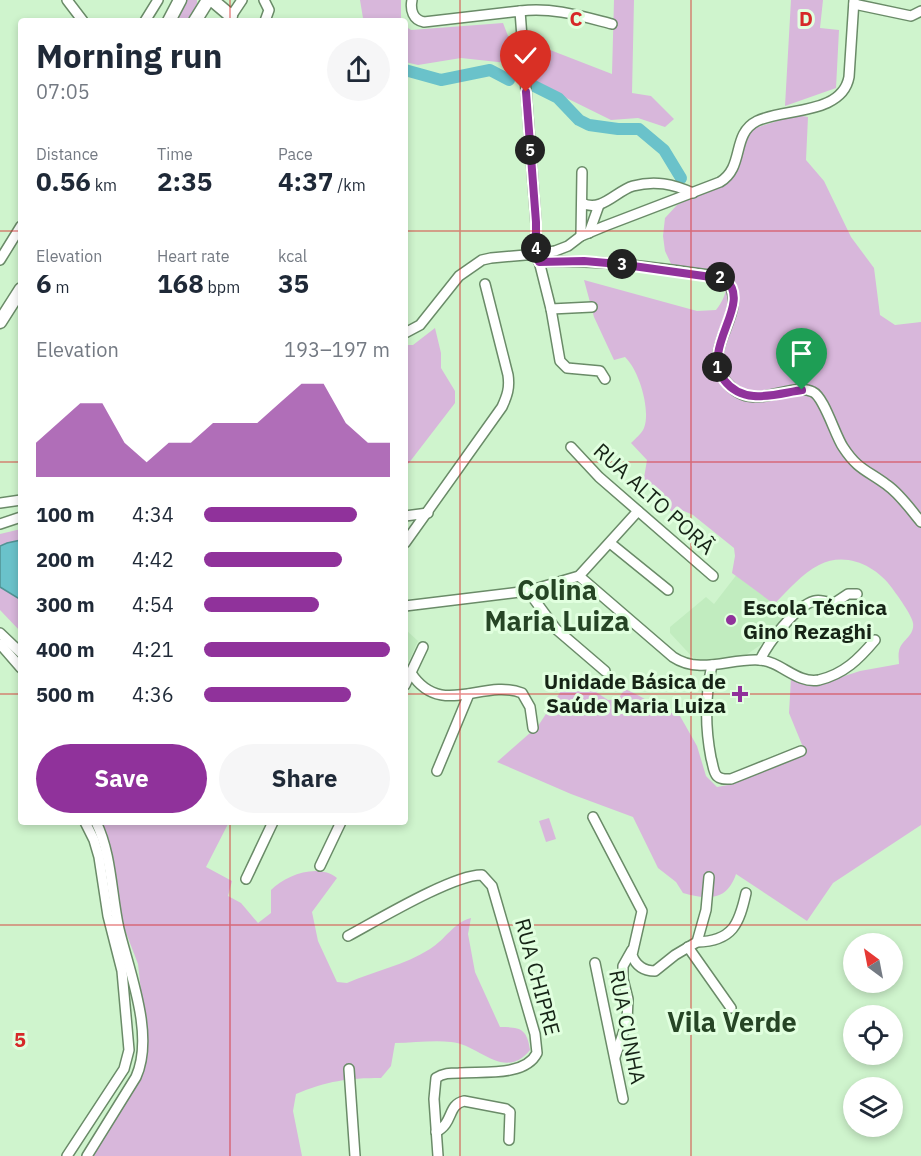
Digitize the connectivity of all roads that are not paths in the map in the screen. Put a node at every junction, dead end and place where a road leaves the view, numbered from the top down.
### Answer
1 (67, 0) edge
2 (158, 0) edge
3 (180, 0) edge
4 (242, 0) edge
5 (264, 0) edge
6 (412, 0) edge
7 (854, 2) edge
8 (210, 4) edge
9 (520, 11) junction
10 (921, 11) edge
11 (81, 18) edge
12 (146, 18) edge
13 (171, 18) edge
14 (198, 18) edge
15 (230, 18) edge
16 (266, 18) edge
17 (612, 24) dead end
18 (582, 172) dead end
19 (693, 193) junction
20 (582, 203) junction
21 (599, 205) junction
22 (18, 231) edge
23 (585, 235) junction
24 (538, 257) junction
25 (0, 260) edge
26 (485, 284) dead end
27 (18, 294) edge
28 (592, 307) dead end
29 (551, 309) junction
30 (0, 322) edge
31 (408, 331) edge
32 (605, 379) dead end
33 (571, 447) dead end
34 (18, 500) edge
35 (0, 503) edge
36 (639, 511) junction
37 (428, 513) junction
38 (408, 516) edge
39 (18, 518) edge
40 (921, 522) edge
41 (0, 524) edge
42 (408, 539) edge
43 (610, 543) junction
44 (579, 576) junction
45 (713, 576) dead end
46 (668, 590) dead end
47 (528, 591) junction
48 (857, 594) dead end
49 (408, 606) edge
50 (0, 633) edge
51 (875, 640) dead end
52 (0, 644) edge
53 (423, 647) dead end
54 (18, 650) edge
55 (760, 660) junction
56 (18, 665) edge
57 (712, 665) junction
58 (605, 671) dead end
59 (411, 673) junction
60 (408, 679) edge
61 (469, 694) junction
62 (533, 728) dead end
63 (801, 751) dead end
64 (437, 771) dead end
65 (593, 817) dead end
66 (86, 825) edge
67 (97, 825) edge
68 (272, 825) edge
69 (340, 825) edge
70 (320, 866) dead end
71 (709, 877) dead end
72 (246, 879) dead end
73 (746, 892) dead end
74 (348, 936) dead end
75 (697, 942) junction
76 (688, 947) junction
77 (632, 950) junction
78 (595, 963) dead end
79 (731, 1008) dead end
80 (615, 1059) junction
81 (349, 1069) dead end
82 (623, 1099) dead end
83 (436, 1132) junction
84 (509, 1140) dead end
85 (67, 1156) edge
86 (87, 1156) edge
87 (355, 1156) edge
88 (438, 1156) edge

1 - 11 street
2 - 12 street
3 - 13 main road
4 - 15 street
5 - 16 street
6 - 9 street
7 - 10 street
7 - 19 street
8 - 14 main road
8 - 15 main road
9 - 17 street
9 - 24 street
18 - 20 street
19 - 21 street
19 - 23 street
20 - 21 street
20 - 23 street
21 - 23 street
22 - 25 street
23 - 24 street
24 - 29 street
24 - 31 street
24 - 40 street
26 - 37 street
27 - 30 main road
28 - 29 street
29 - 32 street
33 - 36 street, RUA ALTO PORÃ
34 - 35 street
36 - 43 street
36 - 45 street, RUA ALTO PORÃ
37 - 38 street
37 - 42 street
39 - 41 street
43 - 44 street
43 - 46 street
44 - 47 street
44 - 57 street
47 - 49 street
47 - 58 street
48 - 55 street
50 - 54 street
51 - 55 street
52 - 56 street
53 - 59 street
55 - 57 street
57 - 63 street
59 - 60 street
59 - 61 street
61 - 62 street
61 - 64 street
65 - 77 street
66 - 85 street
67 - 86 street
68 - 72 street
69 - 70 street
71 - 75 street
73 - 75 street
74 - 83 street, RUA CHIPRE
75 - 76 street
76 - 77 street
76 - 79 street
77 - 80 street
78 - 80 street, RUA CUNHA
80 - 82 street, RUA CUNHA
81 - 87 street
83 - 84 street
83 - 88 street, RUA CHIPRE

